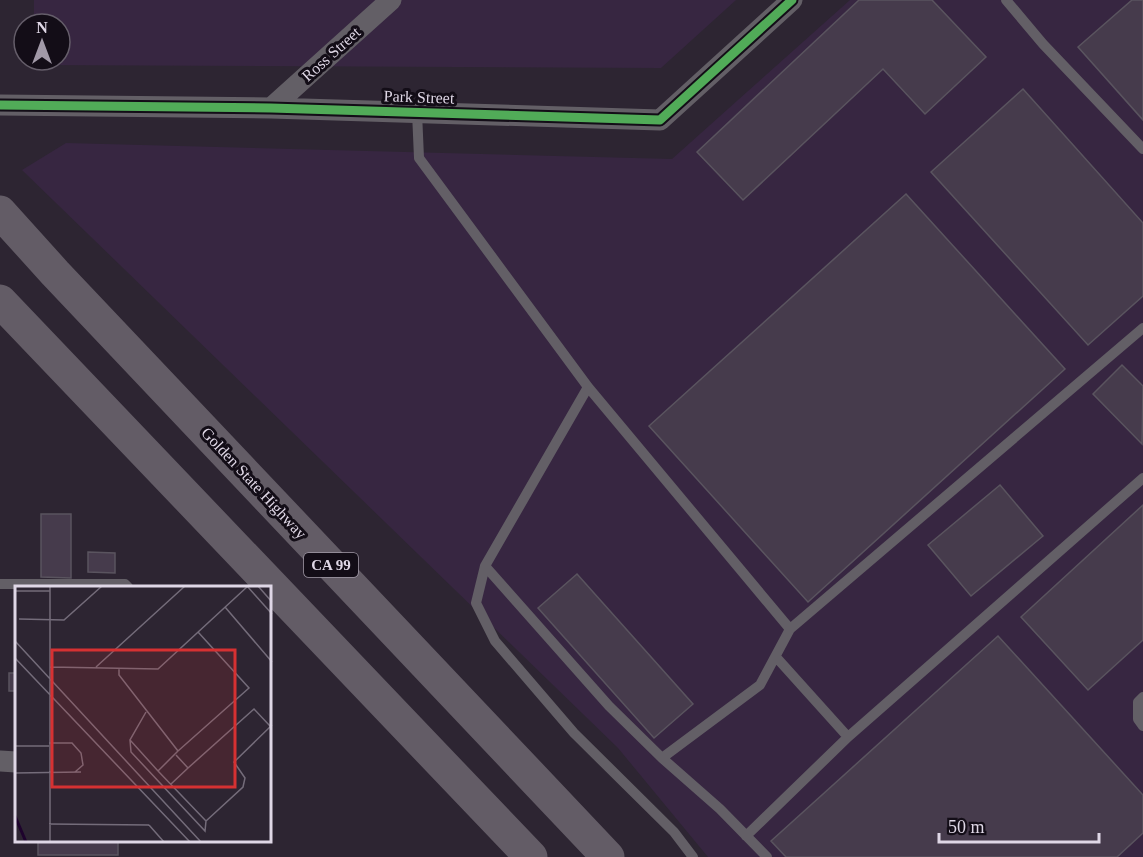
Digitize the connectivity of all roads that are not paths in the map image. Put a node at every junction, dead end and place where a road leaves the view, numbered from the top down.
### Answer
1 (391, 0) edge
2 (792, 0) edge
3 (1006, 0) edge
4 (0, 105) edge
5 (272, 108) junction
6 (417, 112) junction
7 (1143, 149) edge
8 (0, 212) edge
9 (0, 300) edge
10 (1143, 328) edge
11 (588, 387) junction
12 (1143, 478) edge
13 (485, 566) junction
14 (0, 584) edge
15 (127, 586) edge
16 (272, 586) edge
17 (272, 586) edge
18 (790, 629) junction
19 (776, 657) junction
20 (1143, 696) edge
21 (1143, 726) edge
22 (848, 737) junction
23 (662, 758) junction
24 (0, 761) edge
25 (15, 762) edge
26 (746, 836) junction
27 (531, 857) edge
28 (608, 857) edge
29 (693, 857) edge
30 (767, 857) edge

1 - 5 street, Ross Street
2 - 6 street, Park Street
3 - 7 lane
4 - 5 street, Park Street
5 - 6 street, Park Street
6 - 11 lane
8 - 28 highway, Golden State Highway / CA 99
9 - 16 highway
10 - 18 lane
11 - 13 lane
11 - 18 lane
12 - 22 lane
13 - 23 lane
13 - 29 lane
14 - 15 lane
17 - 27 highway
18 - 19 lane
19 - 22 lane
19 - 23 lane
20 - 21 lane
22 - 26 lane
23 - 26 lane
24 - 25 street
26 - 30 lane

